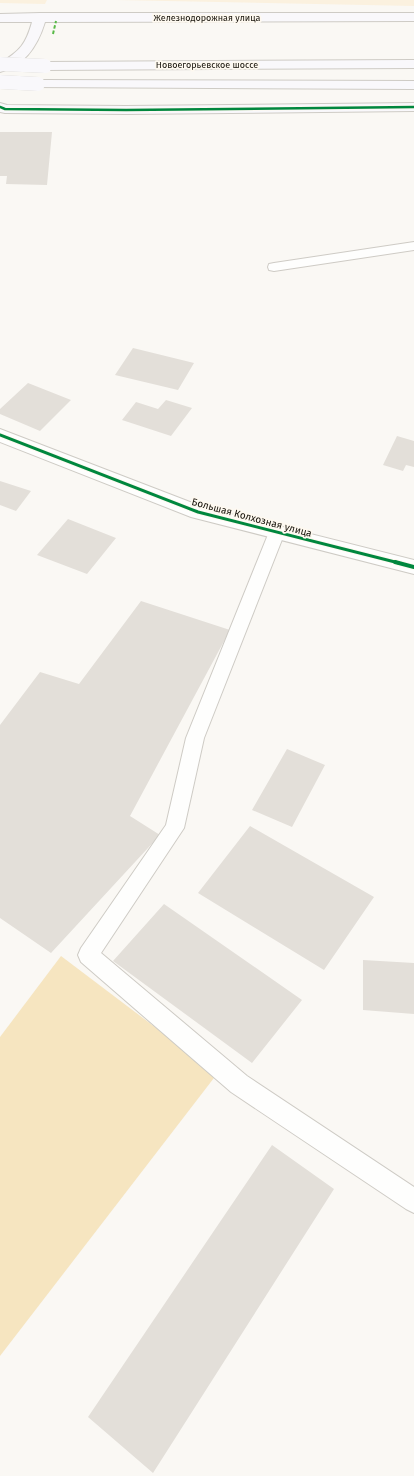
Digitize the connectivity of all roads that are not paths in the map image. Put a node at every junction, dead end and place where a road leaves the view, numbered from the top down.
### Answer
1 (40, 17) junction
2 (414, 17) edge
3 (0, 18) edge
4 (0, 64) edge
5 (414, 64) edge
6 (0, 68) edge
7 (0, 82) edge
8 (414, 85) edge
9 (0, 107) edge
10 (414, 107) edge
11 (414, 246) edge
12 (274, 267) dead end
13 (0, 435) edge
14 (277, 532) junction
15 (414, 567) edge
16 (414, 1201) edge

1 - 2 street, Железнодорожная улица
1 - 3 street, Железнодорожная улица
1 - 6 street
4 - 5 street, Новоегорьевское шоссе, bridge
7 - 8 street, Новоегорьевское шоссе, bridge
9 - 10 street
11 - 12 lane
13 - 14 street, Большая Колхозная улица
14 - 15 street, Большая Колхозная улица
14 - 16 lane

